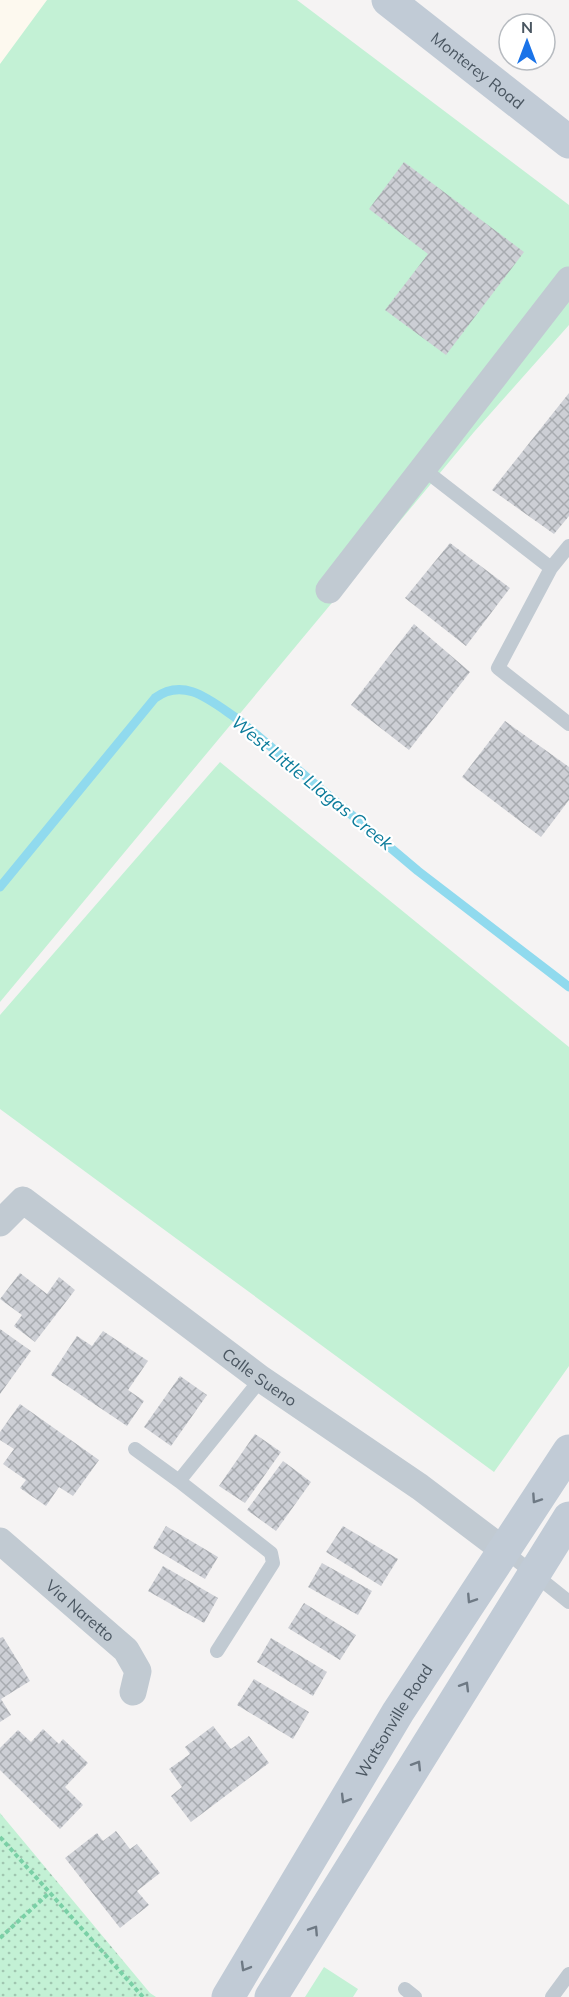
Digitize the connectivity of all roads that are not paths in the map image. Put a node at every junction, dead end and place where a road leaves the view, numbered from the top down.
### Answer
1 (388, 0) edge
2 (569, 141) edge
3 (569, 280) edge
4 (422, 468) junction
5 (569, 546) edge
6 (551, 568) junction
7 (329, 590) dead end
8 (569, 724) edge
9 (0, 1223) edge
10 (261, 1379) junction
11 (135, 1449) dead end
12 (569, 1451) edge
13 (179, 1481) junction
14 (569, 1518) edge
15 (0, 1541) edge
16 (502, 1549) junction
17 (533, 1572) junction
18 (569, 1602) edge
19 (217, 1651) dead end
20 (133, 1692) dead end
21 (569, 1974) edge
22 (280, 1993) edge
23 (228, 1997) edge
24 (552, 1997) edge

1 - 2 main road, Monterey Road
3 - 4 street
4 - 6 lane
4 - 7 street
5 - 6 lane
6 - 8 lane
9 - 10 street, Calle Sueno
10 - 13 lane
10 - 16 street, Calle Sueno
11 - 13 lane
12 -> 16 main road, Watsonville Road
13 - 19 lane
14 - 17 main road
15 - 20 street, Via Naretto
16 - 17 lane
16 -> 23 main road, Watsonville Road
17 - 18 lane
22 -> 17 main road
21 - 24 lane

